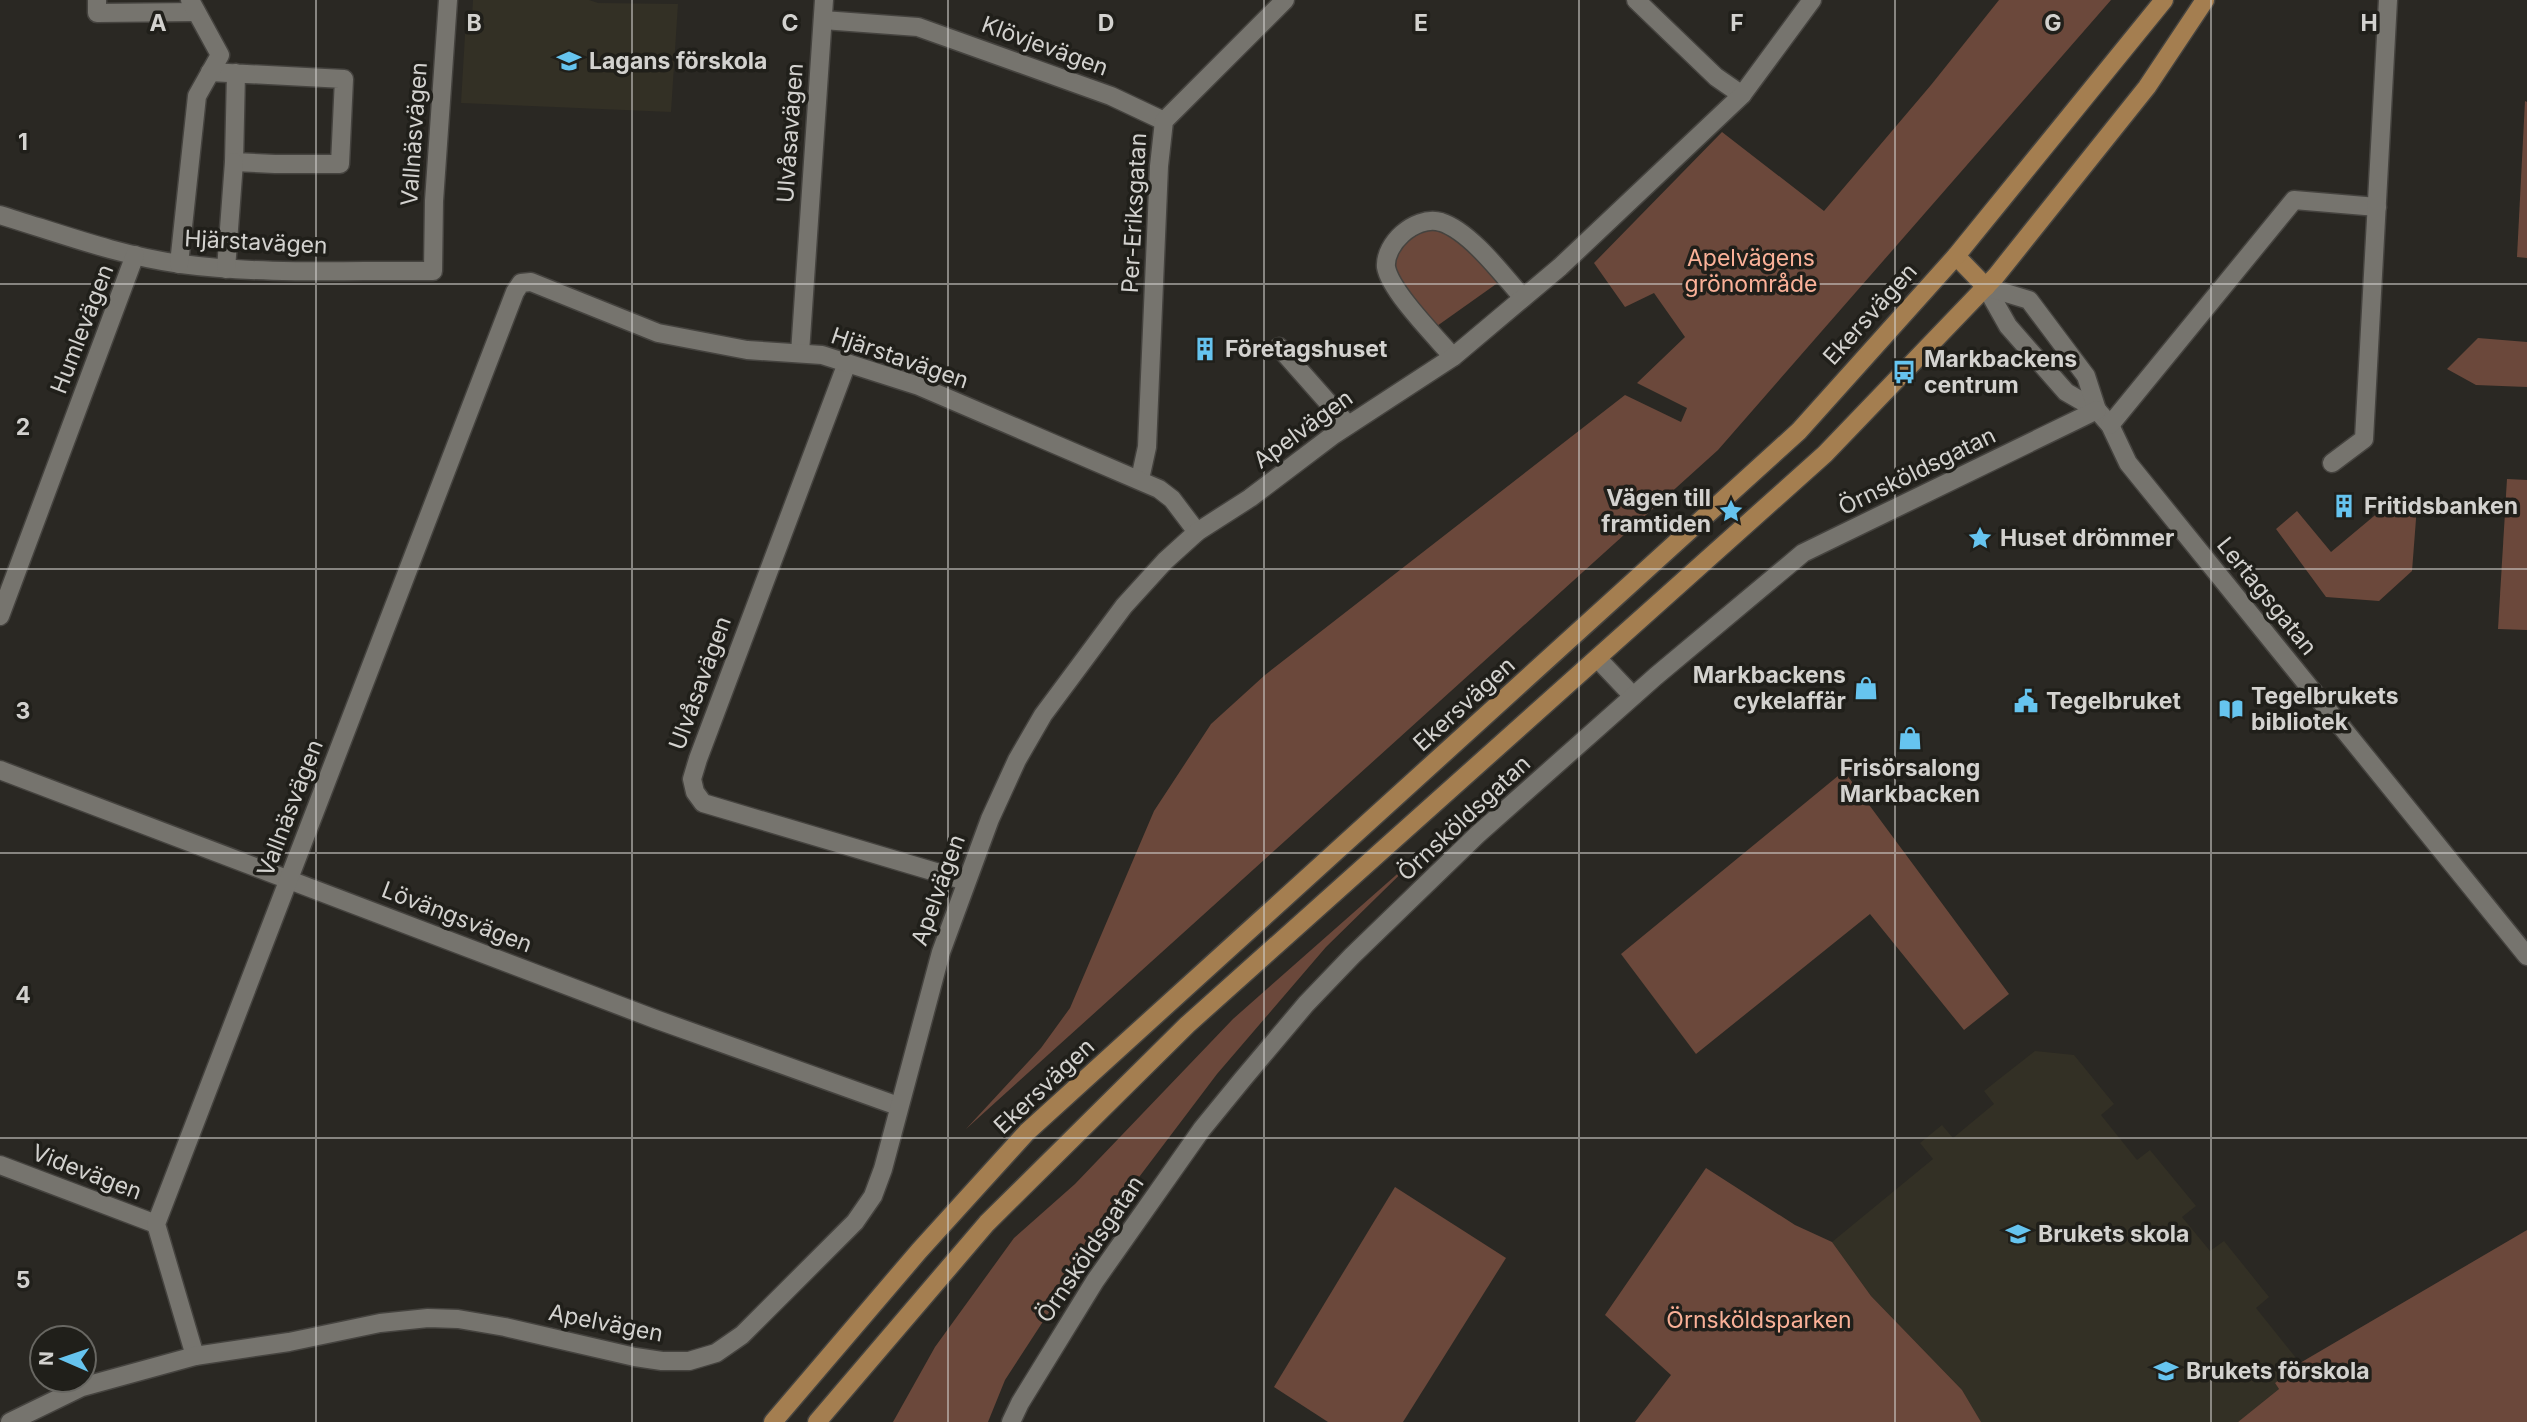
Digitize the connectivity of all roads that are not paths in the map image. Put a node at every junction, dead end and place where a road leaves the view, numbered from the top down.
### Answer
1 (97, 0) edge
2 (448, 0) edge
3 (824, 0) edge
4 (1286, 0) edge
5 (1636, 0) edge
6 (1812, 0) edge
7 (2164, 0) edge
8 (2205, 0) edge
9 (2388, 0) edge
10 (193, 6) edge
11 (823, 20) junction
12 (210, 72) junction
13 (236, 74) junction
14 (1742, 95) junction
15 (1164, 121) junction
16 (234, 162) junction
17 (2378, 207) junction
18 (0, 215) edge
19 (135, 255) junction
20 (1956, 256) junction
21 (179, 264) junction
22 (226, 269) junction
23 (433, 271) joint
24 (521, 283) joint
25 (1986, 287) junction
26 (1523, 298) junction
27 (1279, 346) dead end
28 (800, 353) junction
29 (1453, 357) junction
30 (848, 363) junction
31 (2097, 410) junction
32 (1348, 425) junction
33 (2110, 425) junction
34 (2332, 463) dead end
35 (1140, 479) junction
36 (1197, 532) junction
37 (0, 616) edge
38 (1577, 635) junction
39 (1598, 659) junction
40 (1633, 696) junction
41 (0, 770) edge
42 (289, 879) junction
43 (966, 881) junction
44 (2527, 956) edge
45 (898, 1106) junction
46 (0, 1165) edge
47 (156, 1224) junction
48 (195, 1356) junction
49 (10, 1422) edge
50 (773, 1422) edge
51 (817, 1422) edge
52 (1011, 1422) edge

1 - 10 street
2 - 23 street, Vallnäsvägen
3 - 11 street, Ulvåsavägen
4 - 15 street, Per-Eriksgatan
5 - 14 street
6 - 14 street, Apelvägen
7 - 20 main road, Ekersvägen
8 - 25 main road
9 - 17 street
10 - 12 street
11 - 15 street, Klövjevägen
11 - 28 street, Ulvåsavägen
12 - 13 street
12 - 21 street
13 - 16 street
13 - 16 street
14 - 26 street, Apelvägen
15 - 35 street, Per-Eriksgatan
16 - 22 street
17 - 33 street
17 - 34 street
18 - 19 street, Hjärstavägen
19 - 21 street, Hjärstavägen
19 - 37 street, Humlevägen
20 - 25 main road
20 - 38 main road, Ekersvägen
21 - 22 street, Hjärstavägen
22 - 23 street, Hjärstavägen
24 - 28 street, Hjärstavägen
24 - 42 street, Vallnäsvägen
25 - 31 street, Lertagsgatan
25 - 31 street, Lertagsgatan
25 - 39 main road
26 - 29 street, Apelvägen
26 - 29 street
27 - 32 street
28 - 30 street, Hjärstavägen
29 - 32 street, Apelvägen
30 - 35 street, Hjärstavägen
30 - 43 street, Ulvåsavägen
31 - 33 street, Lertagsgatan
31 - 40 street, Örnsköldsgatan
32 - 36 street, Apelvägen
33 - 44 street, Lertagsgatan
35 - 36 street, Hjärstavägen
36 - 43 street, Apelvägen
38 - 39 main road
38 - 50 main road, Ekersvägen
39 - 40 street
39 - 51 main road
40 - 52 street, Örnsköldsgatan
41 - 42 street, Lövängsvägen
42 - 45 street, Lövängsvägen
42 - 47 street, Vallnäsvägen
43 - 45 street, Apelvägen
45 - 48 street, Apelvägen
46 - 47 street, Videvägen
47 - 48 street
48 - 49 street, Apelvägen

